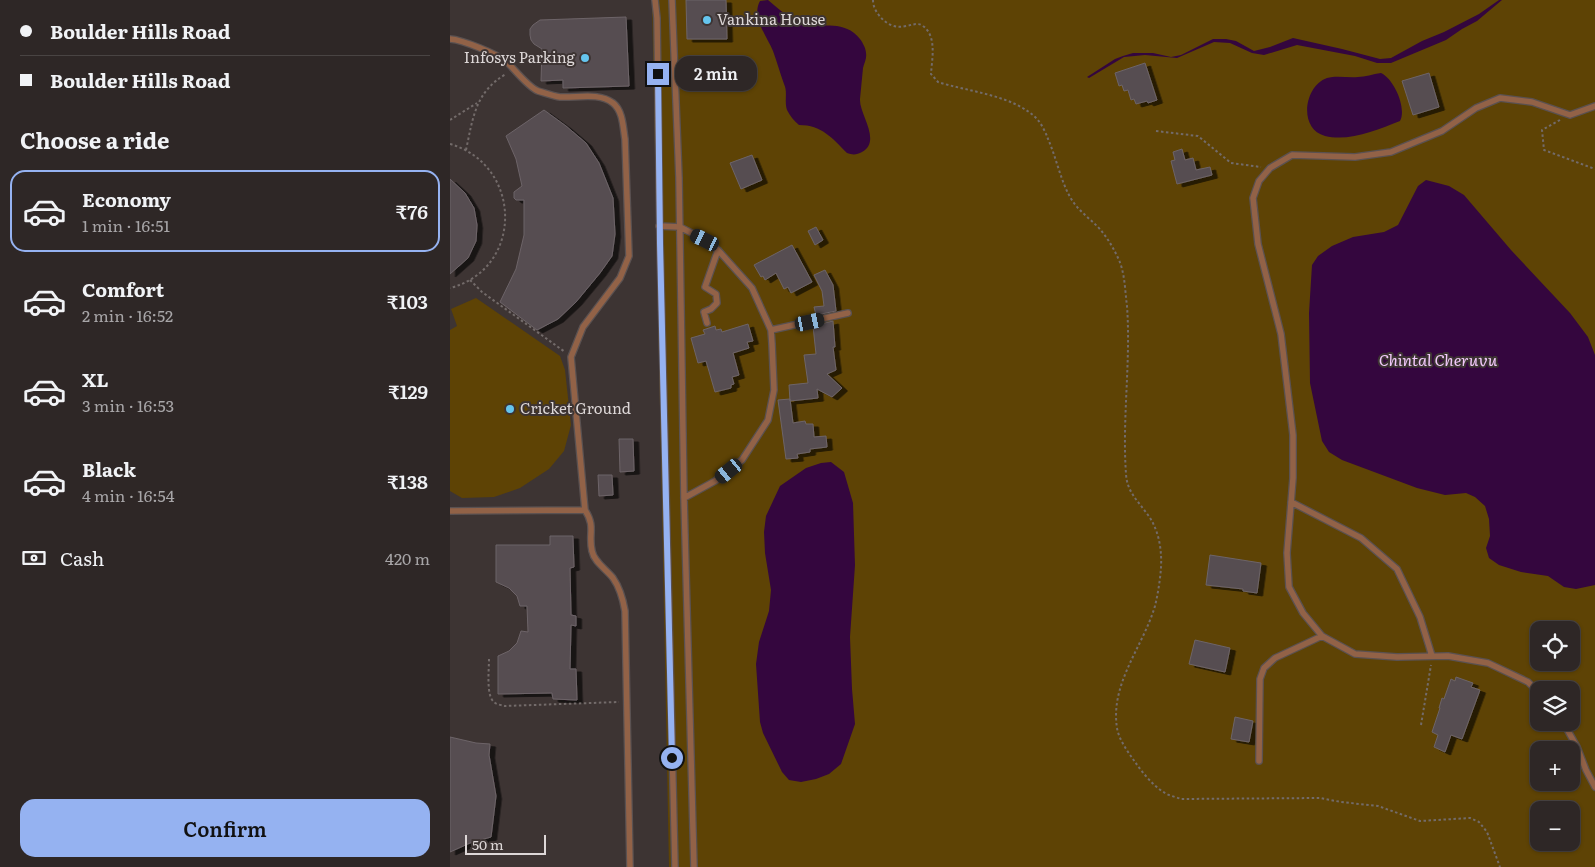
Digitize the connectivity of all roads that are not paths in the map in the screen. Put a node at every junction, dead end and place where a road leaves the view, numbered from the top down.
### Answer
1 (655, 0) edge
2 (672, 0) edge
3 (450, 38) edge
4 (1595, 106) edge
5 (659, 226) junction
6 (680, 227) junction
7 (718, 250) junction
8 (848, 313) dead end
9 (706, 323) dead end
10 (771, 330) junction
11 (684, 498) junction
12 (1291, 502) junction
13 (585, 510) junction
14 (450, 511) edge
15 (1322, 636) junction
16 (1432, 656) junction
17 (1530, 684) edge
18 (1568, 731) edge
19 (1259, 761) dead end
20 (1595, 787) edge
21 (630, 867) edge
22 (675, 867) edge
23 (694, 867) edge

1 - 5 lane
2 - 6 lane
3 - 13 lane
4 - 12 lane
5 - 6 lane
5 - 22 lane
6 - 7 lane
6 - 11 lane
7 - 9 lane
7 - 10 lane
8 - 10 lane
10 - 11 lane
11 - 23 lane
12 - 15 lane
12 - 16 lane
13 - 14 lane
13 - 21 lane
15 - 16 lane
15 - 19 lane
16 - 17 lane
18 - 20 lane

